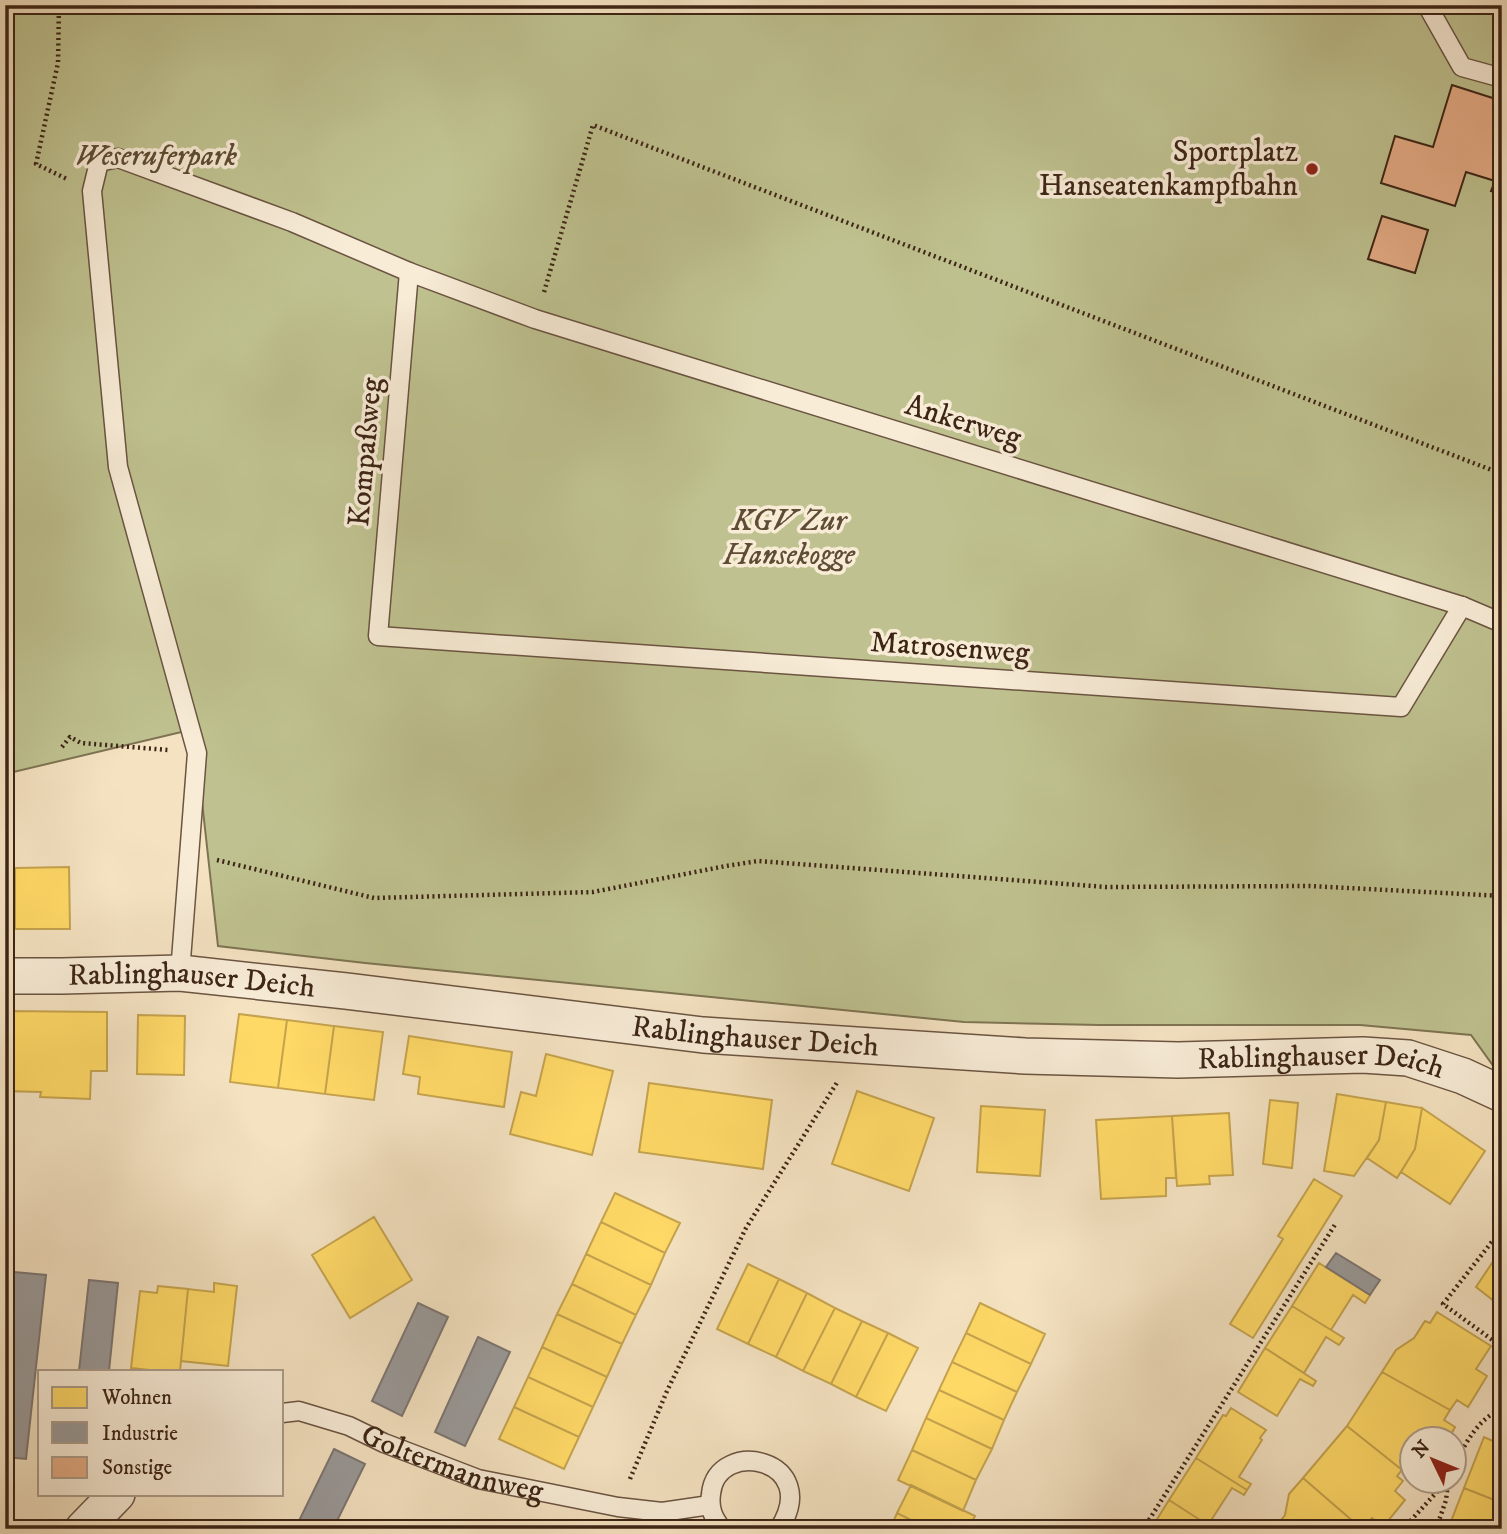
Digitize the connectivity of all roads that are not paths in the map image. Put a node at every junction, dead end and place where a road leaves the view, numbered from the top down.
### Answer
1 (1427, 5) edge
2 (1502, 78) edge
3 (409, 272) junction
4 (1462, 606) junction
5 (1502, 623) edge
6 (378, 636) joint
7 (180, 973) junction
8 (5, 976) edge
9 (1502, 1094) edge
10 (284, 1413) edge
11 (115, 1496) edge
12 (710, 1505) junction
13 (83, 1529) edge
14 (722, 1529) edge
15 (779, 1529) edge

1 - 2 lane
3 - 4 lane, Ankerweg
3 - 6 lane, Kompaßweg
3 - 7 lane, Ankerweg
4 - 5 lane, Ankerweg
4 - 6 lane, Matrosenweg
7 - 8 street, Rablinghauser Deich
7 - 9 street, Rablinghauser Deich
10 - 12 lane, Goltermannweg
11 - 13 street
12 - 14 lane
12 - 15 lane

